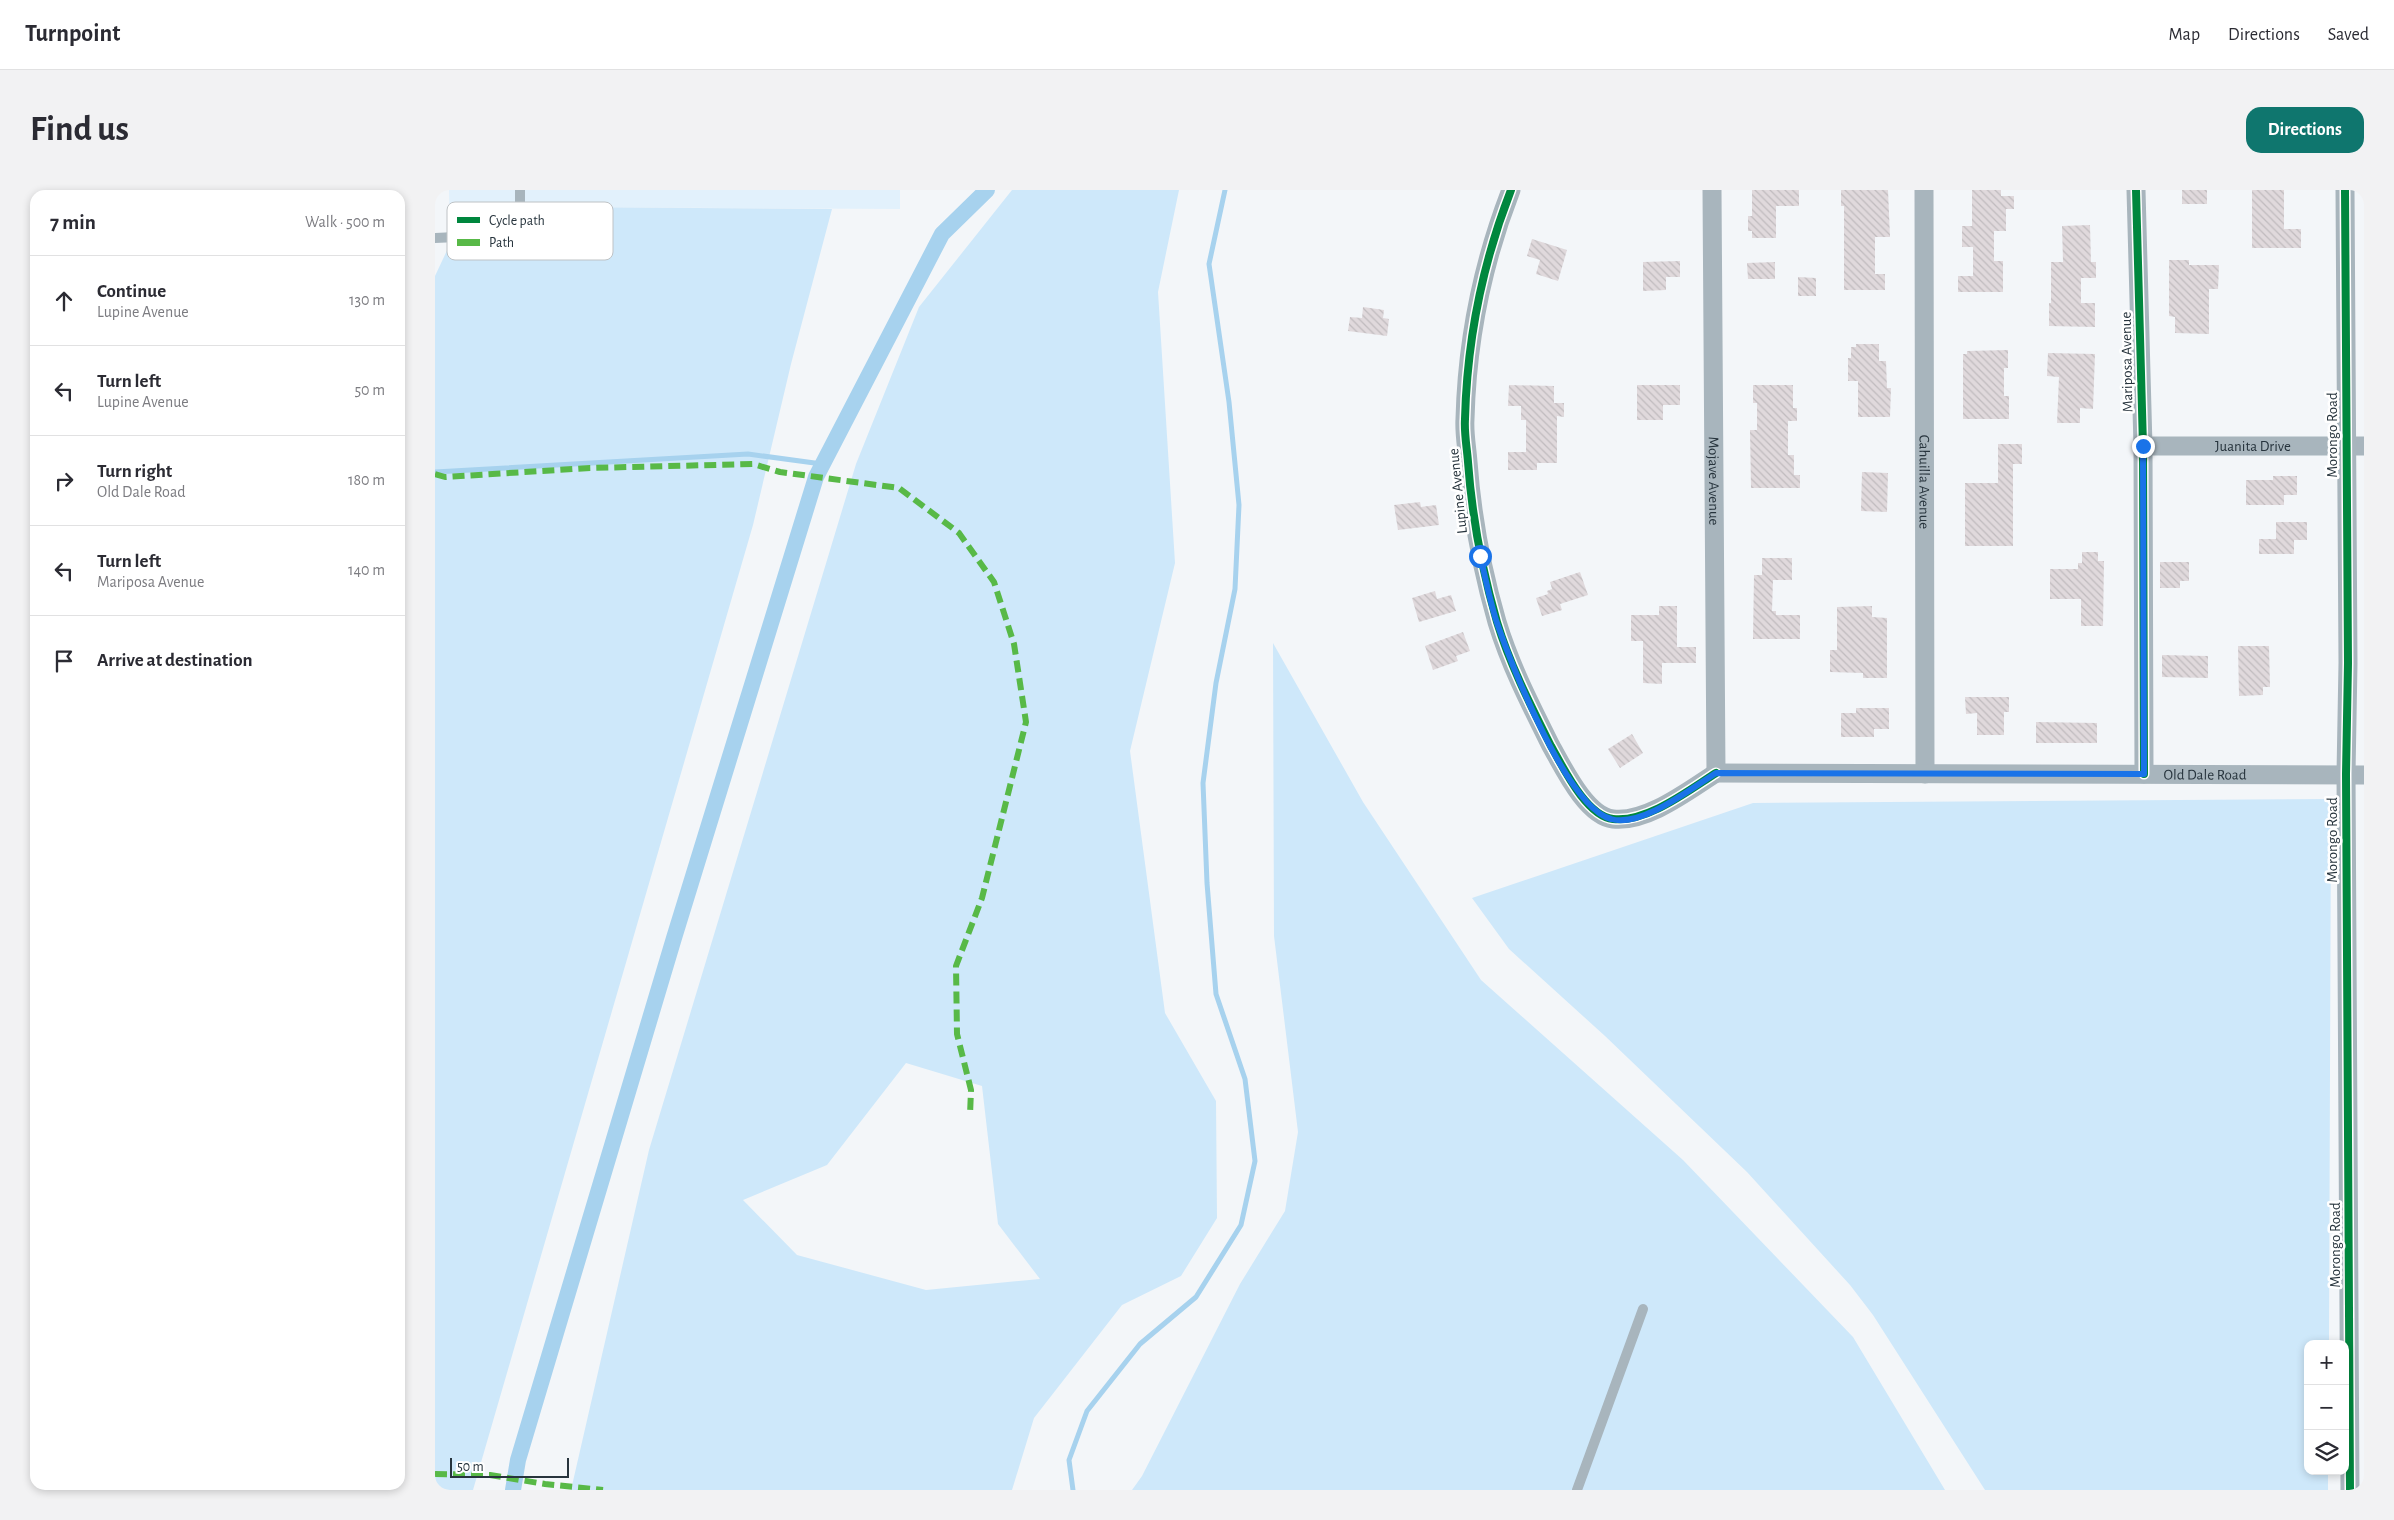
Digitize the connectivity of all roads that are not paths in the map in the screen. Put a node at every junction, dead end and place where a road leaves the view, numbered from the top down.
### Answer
1 (1511, 190) edge
2 (1712, 190) edge
3 (1924, 190) edge
4 (2136, 190) edge
5 (2345, 190) edge
6 (2143, 446) junction
7 (2355, 446) edge
8 (1716, 773) junction
9 (1925, 774) junction
10 (2144, 774) junction
11 (2355, 775) edge
12 (1643, 1309) dead end
13 (1577, 1490) edge
14 (2351, 1490) edge

1 - 8 street, Lupine Avenue
2 - 8 street, Mojave Avenue
3 - 9 street, Cahuilla Avenue
4 - 6 street, Mariposa Avenue
5 - 7 street, Morongo Road
6 - 7 street, Juanita Drive
6 - 10 street, Mariposa Avenue
7 - 11 street, Morongo Road
8 - 9 street, Old Dale Road
9 - 10 street, Old Dale Road
10 - 11 street, Old Dale Road
11 - 14 street, Morongo Road
12 - 13 lane

